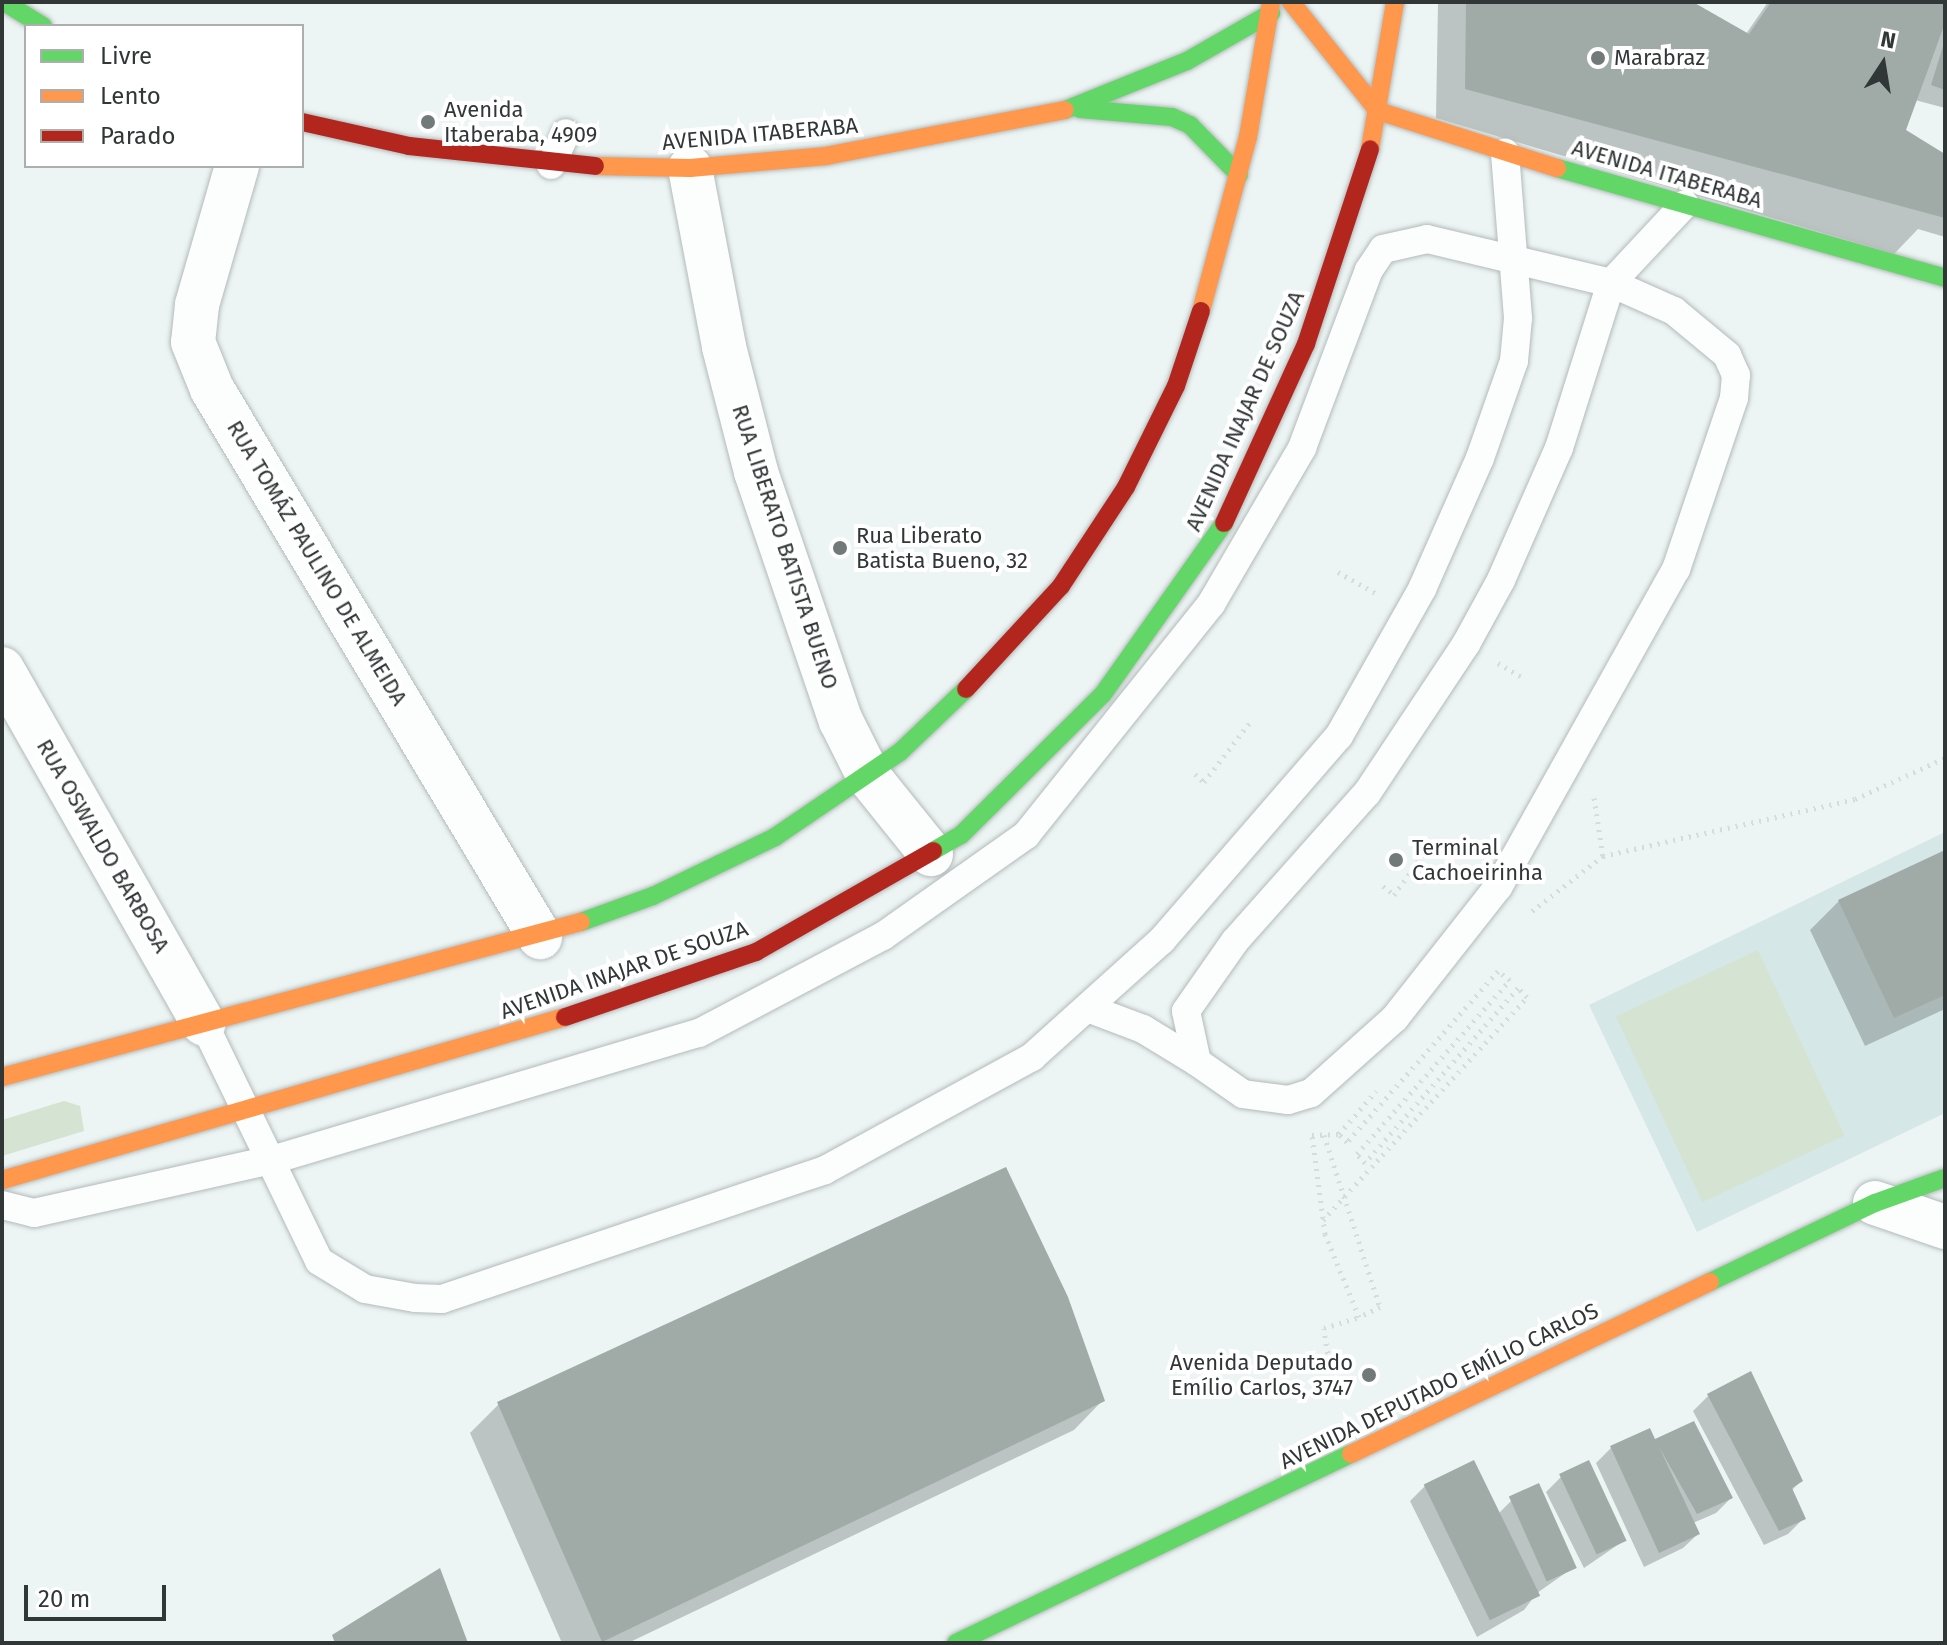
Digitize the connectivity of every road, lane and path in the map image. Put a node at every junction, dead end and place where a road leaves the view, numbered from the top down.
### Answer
1 (4, 2) edge
2 (1291, 2) edge
3 (1395, 2) edge
4 (1271, 7) edge
5 (40, 24) edge
6 (1077, 108) junction
7 (1378, 111) junction
8 (304, 122) edge
9 (566, 133) dead end
10 (1505, 153) junction
11 (551, 165) junction
12 (236, 168) edge
13 (690, 168) junction
14 (1239, 175) junction
15 (1685, 204) junction
16 (1510, 259) junction
17 (1945, 278) edge
18 (1611, 283) junction
19 (2, 669) edge
20 (1250, 722) dead end
21 (1585, 738) junction
22 (1945, 758) edge
23 (1195, 774) dead end
24 (869, 777) junction
25 (1430, 845) dead end
26 (931, 854) junction
27 (1383, 886) dead end
28 (540, 937) junction
29 (1090, 1009) junction
30 (204, 1024) junction
31 (1197, 1062) junction
32 (2, 1077) edge
33 (245, 1112) junction
34 (1339, 1134) dead end
35 (1324, 1135) dead end
36 (1315, 1146) dead end
37 (272, 1160) junction
38 (1945, 1178) edge
39 (2, 1180) edge
40 (1875, 1203) junction
41 (2, 1205) edge
42 (1323, 1220) junction
43 (1945, 1227) edge
44 (1359, 1317) junction
45 (1329, 1361) dead end
46 (956, 1643) edge

1 - 5 main road
2 - 7 main road
3 - 7 main road, AVENIDA INAJAR DE SOUZA
4 - 6 main road, AVENIDA ITABERABA
4 - 14 main road
6 - 13 main road, AVENIDA ITABERABA
6 - 14 main road, AVENIDA ITABERABA
7 - 10 main road, AVENIDA ITABERABA
7 - 26 main road, AVENIDA INAJAR DE SOUZA
8 - 11 main road, AVENIDA ITABERABA
9 - 11 lane
10 - 15 main road, AVENIDA ITABERABA
10 - 16 lane
11 - 13 main road, AVENIDA ITABERABA
12 - 28 street, RUA TOMÁZ PAULINO DE ALMEIDA
13 - 24 street, RUA LIBERATO BATISTA BUENO
14 - 24 main road
15 - 17 main road, AVENIDA ITABERABA
15 - 18 lane
16 - 18 lane
16 - 29 lane
16 - 37 lane
18 - 21 lane
18 - 31 lane
19 - 30 street, RUA OSWALDO BARBOSA
20 - 23 path
21 - 22 path
21 - 31 lane
24 - 26 street, RUA LIBERATO BATISTA BUENO
24 - 28 main road
25 - 27 path
26 - 33 main road, AVENIDA INAJAR DE SOUZA
28 - 30 main road
29 - 31 lane
29 - 37 lane
30 - 32 main road
30 - 33 lane
33 - 37 lane
33 - 39 main road, AVENIDA INAJAR DE SOUZA
34 - 42 path, bridge
35 - 44 path
36 - 42 path
37 - 41 lane
38 - 40 main road, AVENIDA DEPUTADO EMÍLIO CARLOS
40 - 43 street
40 - 46 main road, AVENIDA DEPUTADO EMÍLIO CARLOS
42 - 44 path
44 - 45 path

